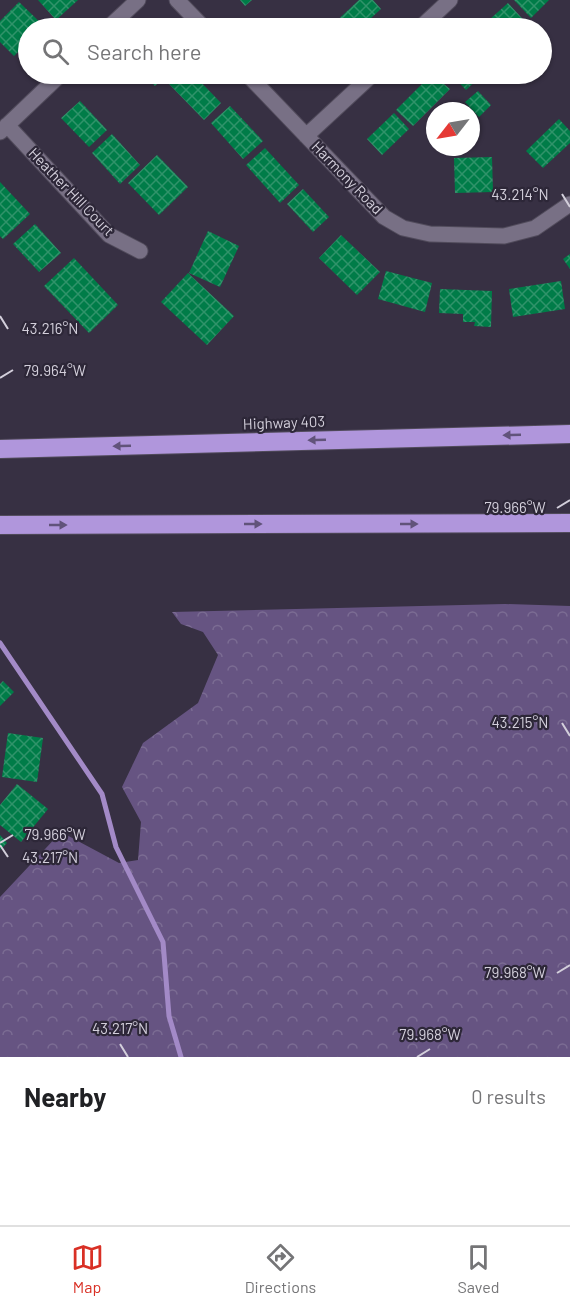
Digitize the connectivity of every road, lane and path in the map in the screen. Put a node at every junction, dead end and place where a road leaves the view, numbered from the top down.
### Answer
1 (138, 0) edge
2 (177, 0) edge
3 (450, 0) edge
4 (119, 18) edge
5 (194, 18) edge
6 (431, 18) edge
7 (50, 84) edge
8 (257, 84) edge
9 (362, 84) edge
10 (4, 128) edge
11 (306, 136) junction
12 (570, 204) edge
13 (140, 251) dead end
14 (570, 434) edge
15 (0, 449) edge
16 (570, 524) edge
17 (0, 525) edge

1 - 4 street
2 - 5 street
3 - 6 street
7 - 10 street
8 - 11 street, Harmony Road
9 - 11 street
10 - 13 street, Heather Hill Court
11 - 12 street, Harmony Road
14 -> 15 highway, Highway 403
17 -> 16 highway

